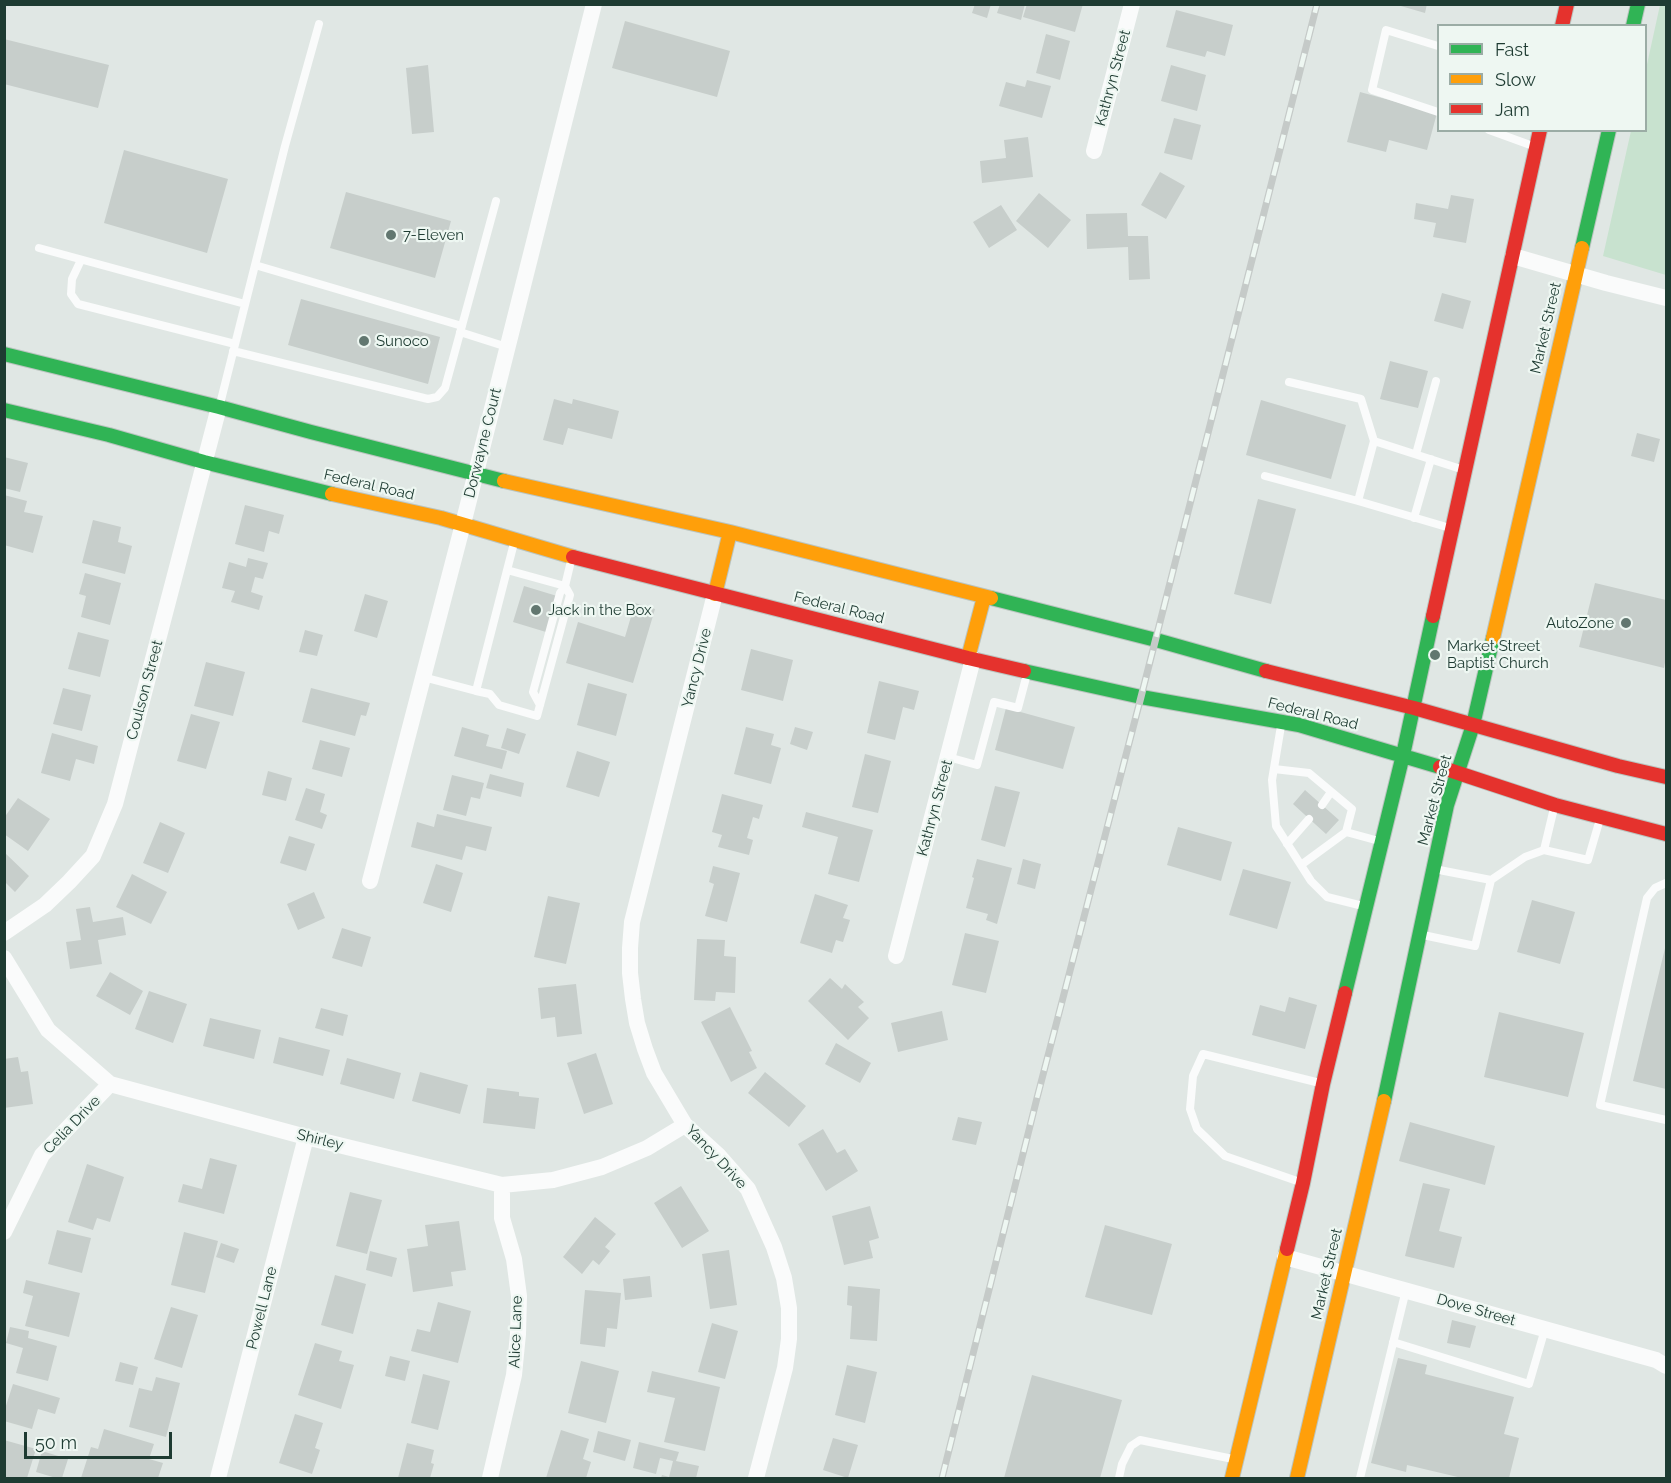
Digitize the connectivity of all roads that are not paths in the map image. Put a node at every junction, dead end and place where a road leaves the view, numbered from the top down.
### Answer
1 (594, 4) edge
2 (1132, 4) edge
3 (1567, 4) edge
4 (1638, 4) edge
5 (319, 24) dead end
6 (1563, 24) edge
7 (1633, 24) edge
8 (1437, 46) edge
9 (1437, 112) edge
10 (1494, 132) edge
11 (1540, 132) edge
12 (1609, 132) edge
13 (1536, 148) junction
14 (1094, 151) dead end
15 (496, 201) dead end
16 (39, 248) dead end
17 (1513, 255) junction
18 (81, 260) junction
19 (255, 265) junction
20 (1575, 274) junction
21 (1666, 298) edge
22 (245, 304) junction
23 (461, 329) junction
24 (234, 347) junction
25 (507, 347) junction
26 (4, 354) edge
27 (1436, 381) dead end
28 (1289, 382) dead end
29 (219, 406) junction
30 (4, 410) edge
31 (1374, 441) junction
32 (1416, 454) junction
33 (1431, 459) junction
34 (204, 462) junction
35 (1465, 470) junction
36 (476, 473) junction
37 (1266, 476) dead end
38 (1358, 501) junction
39 (1414, 518) junction
40 (463, 524) junction
41 (1452, 528) junction
42 (730, 532) junction
43 (515, 539) junction
44 (572, 557) junction
45 (507, 570) junction
46 (565, 586) junction
47 (716, 594) junction
48 (984, 597) junction
49 (970, 658) junction
50 (1028, 671) junction
51 (423, 678) junction
52 (476, 691) junction
53 (1414, 708) junction
54 (1282, 722) junction
55 (1473, 725) junction
56 (1403, 755) junction
57 (948, 757) junction
58 (1274, 769) junction
59 (1458, 773) junction
60 (1666, 777) edge
61 (1331, 792) junction
62 (1322, 805) dead end
63 (1555, 805) junction
64 (1601, 817) junction
65 (1310, 819) dead end
66 (1346, 832) junction
67 (1666, 834) edge
68 (1383, 842) junction
69 (1287, 844) junction
70 (1544, 850) junction
71 (1301, 865) junction
72 (1434, 869) junction
73 (1491, 880) junction
74 (370, 881) dead end
75 (1666, 883) edge
76 (1367, 907) junction
77 (4, 933) edge
78 (1420, 934) junction
79 (896, 956) dead end
80 (4, 958) edge
81 (110, 1084) junction
82 (1323, 1084) junction
83 (1666, 1120) edge
84 (685, 1125) junction
85 (306, 1137) junction
86 (1303, 1182) junction
87 (502, 1185) junction
88 (4, 1232) edge
89 (1285, 1257) junction
90 (1344, 1273) junction
91 (1406, 1290) junction
92 (1545, 1329) junction
93 (1394, 1342) junction
94 (1666, 1366) edge
95 (1237, 1460) junction
96 (218, 1479) edge
97 (490, 1479) edge
98 (756, 1479) edge
99 (1119, 1479) edge
100 (1232, 1479) edge
101 (1297, 1479) edge
102 (1360, 1479) edge

1 - 25 street, Dorwayne Court
2 - 14 street, Kathryn Street
3 - 6 main road
4 - 7 main road
5 - 19 lane
8 - 9 lane
10 - 13 lane
11 - 13 main road
12 - 20 main road, Market Street
13 - 17 main road
15 - 23 lane
16 - 18 lane
17 - 20 street
17 - 35 main road
18 - 22 lane
18 - 24 lane
19 - 22 lane
19 - 23 lane
20 - 21 street
20 - 55 main road, Market Street
22 - 24 lane
23 - 24 lane
23 - 25 lane
24 - 29 lane
25 - 36 street, Dorwayne Court
26 - 29 main road, Federal Road
27 - 32 lane
28 - 31 lane
29 - 34 street, Coulson Street
29 - 36 main road, Federal Road
30 - 34 main road, Federal Road
31 - 32 lane
31 - 38 lane
32 - 33 lane
33 - 35 lane
33 - 39 lane
34 - 40 main road, Federal Road
34 - 77 street, Coulson Street
35 - 41 main road
36 - 40 street, Dorwayne Court
36 - 42 main road, Federal Road
37 - 38 lane
38 - 39 lane
39 - 41 lane
40 - 43 main road, Federal Road
40 - 51 street, Dorwayne Court
41 - 53 main road
42 - 47 main road
42 - 48 main road, Federal Road
43 - 44 main road, Federal Road
43 - 45 lane
44 - 46 lane
44 - 47 main road, Federal Road
45 - 46 lane
45 - 52 lane
46 - 52 lane
47 - 49 main road, Federal Road
47 - 84 street, Yancy Drive
48 - 49 main road
48 - 53 main road, Federal Road
49 - 50 main road, Federal Road
49 - 57 street, Kathryn Street
50 - 54 main road, Federal Road
50 - 57 lane
51 - 52 lane
51 - 74 street, Dorwayne Court
53 - 55 main road, Federal Road
53 - 56 main road
54 - 56 main road, Federal Road
54 - 58 lane
55 - 59 main road, Market Street
55 - 60 main road, Federal Road
56 - 59 main road, Federal Road
56 - 68 main road
57 - 79 street, Kathryn Street
58 - 61 lane
58 - 69 lane
59 - 63 main road, Federal Road
59 - 72 main road, Market Street
61 - 62 lane
61 - 66 lane
63 - 64 main road, Federal Road
63 - 70 lane
64 - 67 main road, Federal Road
64 - 70 lane
65 - 69 lane
66 - 68 lane
66 - 71 lane
68 - 76 main road
69 - 71 lane
70 - 73 lane
71 - 76 lane
72 - 73 lane
72 - 78 main road, Market Street
73 - 78 lane
75 - 83 lane
76 - 82 main road
78 - 90 main road, Market Street
80 - 81 street, Shirley
81 - 85 street, Shirley
81 - 88 street, Celia Drive
82 - 86 main road
82 - 86 lane
84 - 87 street, Shirley
84 - 98 street, Yancy Drive
85 - 87 street, Shirley
85 - 96 street, Powell Lane
86 - 89 main road
87 - 97 street, Alice Lane
89 - 90 street, Dove Street
89 - 95 main road
90 - 91 street, Dove Street
90 - 101 main road, Market Street
91 - 92 street, Dove Street
91 - 93 lane
92 - 93 lane
92 - 94 street, Dove Street
93 - 102 lane
95 - 99 lane
95 - 100 main road

